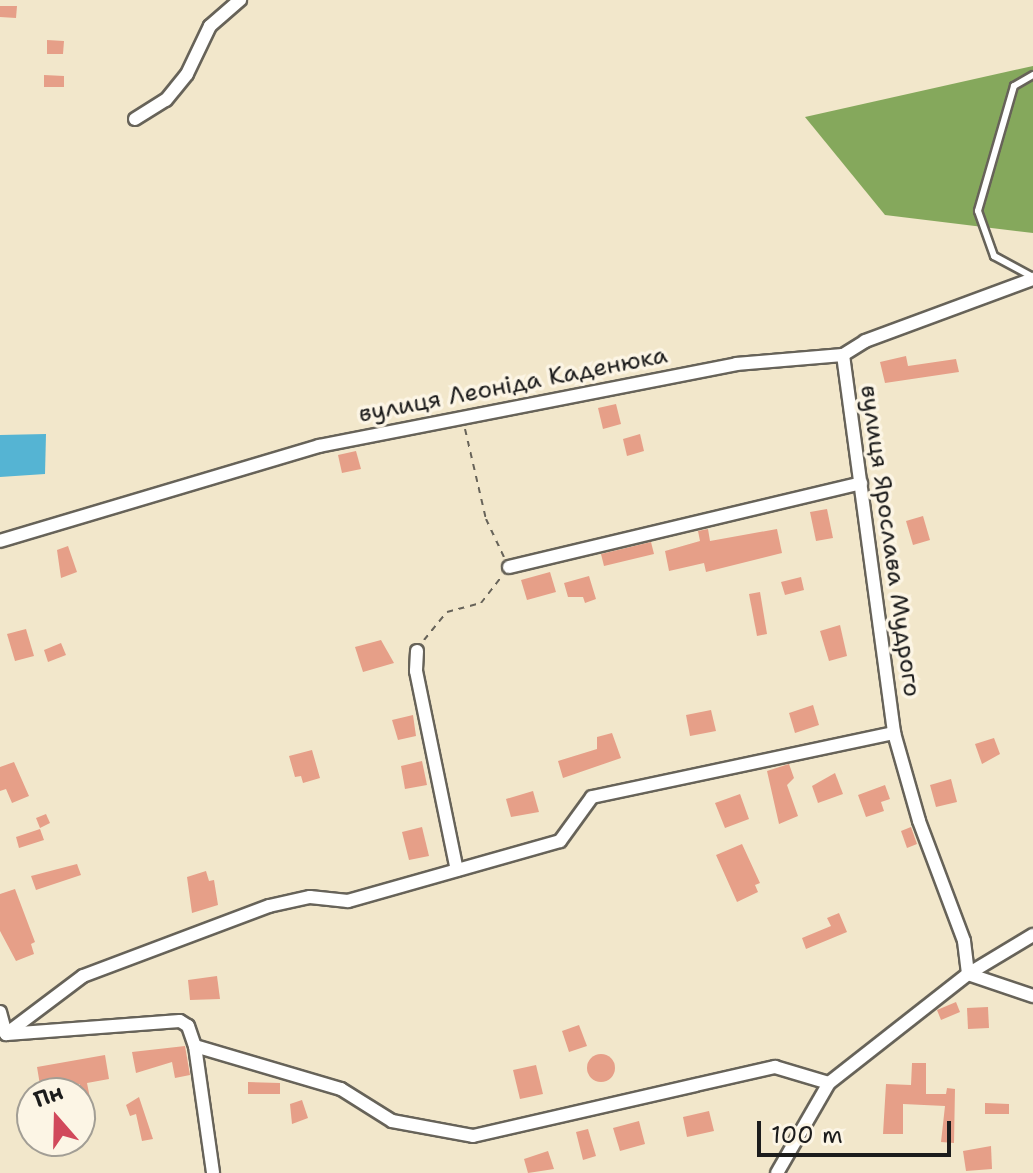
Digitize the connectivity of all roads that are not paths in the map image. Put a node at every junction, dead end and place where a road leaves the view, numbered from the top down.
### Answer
1 (240, 0) edge
2 (1033, 75) edge
3 (135, 119) dead end
4 (1033, 278) edge
5 (843, 355) junction
6 (861, 483) junction
7 (0, 541) edge
8 (509, 567) road end
9 (417, 651) road end
10 (894, 733) junction
11 (457, 870) junction
12 (1033, 935) edge
13 (968, 974) junction
14 (1033, 996) edge
15 (0, 1012) edge
16 (3, 1034) edge
17 (195, 1046) junction
18 (829, 1083) junction
19 (213, 1173) edge
20 (777, 1173) edge

1 - 3 street
2 - 4 lane
4 - 5 street, вулиця Леоніда Каденюка
5 - 6 street, вулиця Ярослава Мудрого
5 - 7 street, вулиця Леоніда Каденюка
6 - 8 street
6 - 10 street, вулиця Ярослава Мудрого
9 - 11 street
10 - 11 street, вулиця Ярослава Мудрого
10 - 13 street, вулиця Ярослава Мудрого
11 - 16 street
12 - 13 street
13 - 14 street
13 - 18 street
15 - 16 street
16 - 17 street
17 - 18 street
17 - 19 street
18 - 20 street

